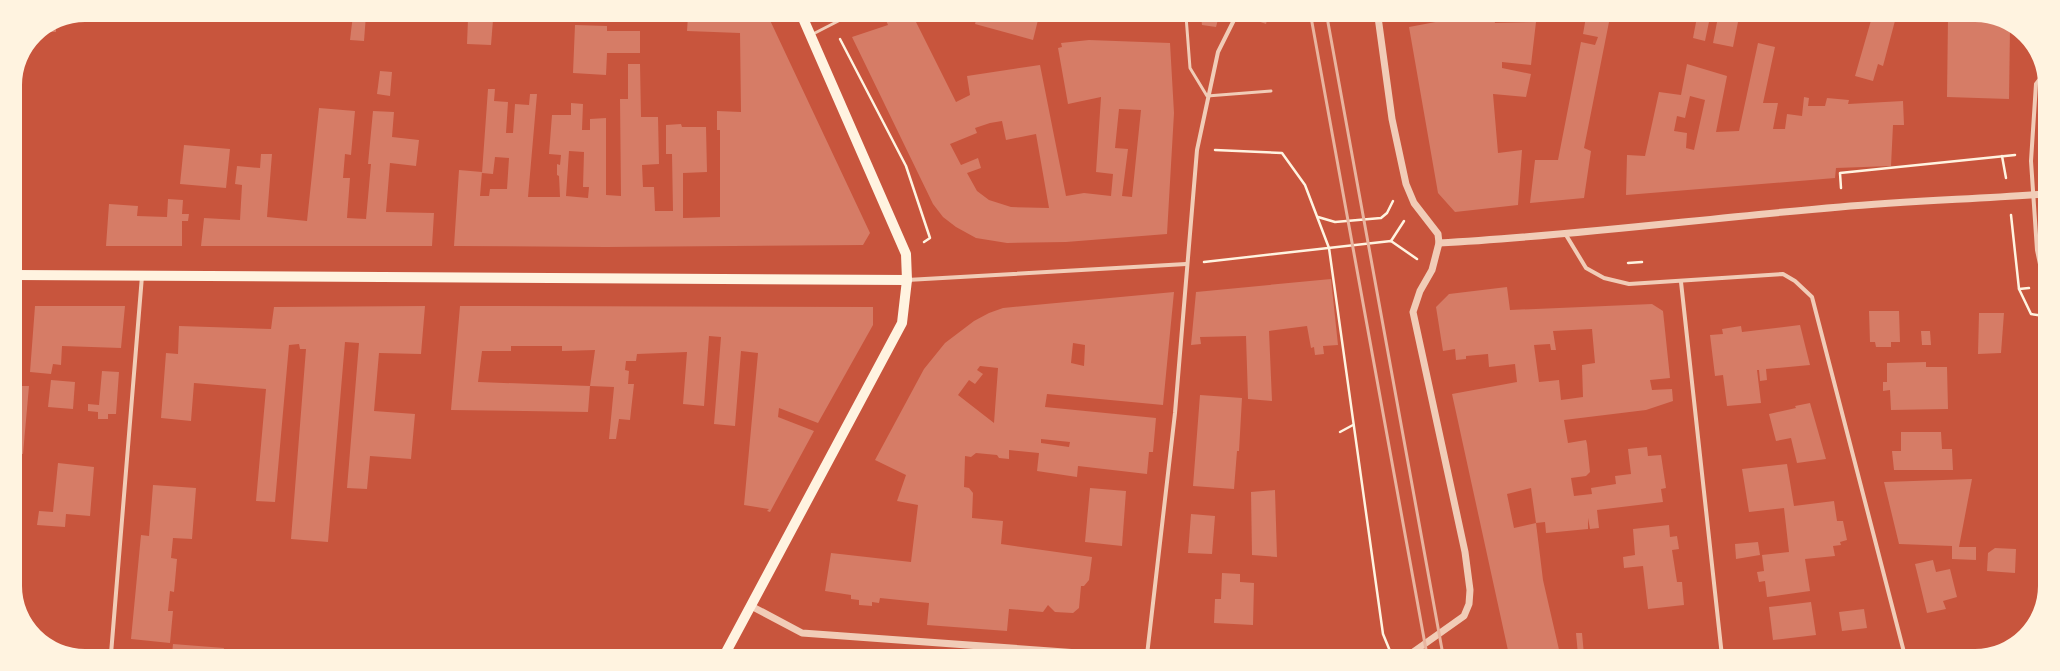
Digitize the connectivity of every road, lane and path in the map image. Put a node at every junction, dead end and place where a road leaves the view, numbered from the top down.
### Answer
1 (805, 22) edge
2 (837, 22) edge
3 (1186, 22) edge
4 (1233, 22) edge
5 (1379, 22) edge
6 (832, 25) junction
7 (811, 35) junction
8 (2038, 82) edge
9 (1271, 91) dead end
10 (1207, 96) junction
11 (1196, 150) junction
12 (2002, 156) dead end
13 (1840, 173) dead end
14 (2038, 194) edge
15 (1395, 197) dead end
16 (1318, 217) junction
17 (2013, 226) dead end
18 (1566, 235) junction
19 (1439, 243) junction
20 (1329, 248) junction
21 (906, 254) junction
22 (2038, 255) edge
23 (1628, 262) dead end
24 (1642, 262) dead end
25 (1186, 264) junction
26 (1432, 270) junction
27 (22, 275) edge
28 (142, 276) junction
29 (907, 280) junction
30 (1681, 282) junction
31 (2038, 315) edge
32 (1352, 425) junction
33 (1340, 432) dead end
34 (751, 606) junction
35 (111, 649) edge
36 (728, 649) edge
37 (1023, 649) edge
38 (1148, 649) edge
39 (1389, 649) edge
40 (1417, 649) edge
41 (1721, 649) edge
42 (1903, 649) edge

1 - 7 main road
2 - 6 lane
3 - 10 lane
4 - 10 street
5 - 19 street
6 - 7 lane
6 - 21 path
7 - 21 main road
8 - 22 street
9 - 10 lane
10 - 11 street
11 - 16 path
11 - 25 street
12 - 13 path
14 - 18 street
15 - 16 path
16 - 20 path
17 - 31 path
18 - 19 street
18 - 30 street
19 - 26 street
20 - 25 path
20 - 26 path
20 - 32 path
21 - 29 main road
23 - 24 path
25 - 29 street
25 - 38 street
26 - 40 street
27 - 28 main road
28 - 29 main road
28 - 35 street
29 - 34 main road
30 - 41 street
30 - 42 street
32 - 33 path
32 - 39 path
34 - 36 main road
34 - 37 street

